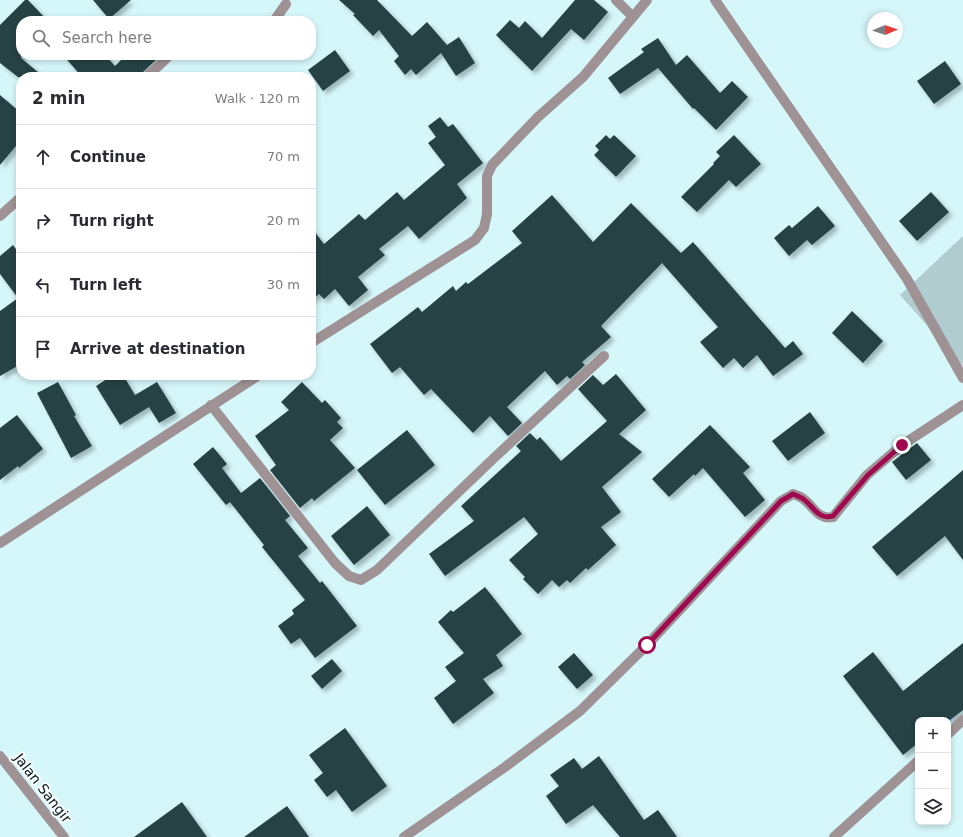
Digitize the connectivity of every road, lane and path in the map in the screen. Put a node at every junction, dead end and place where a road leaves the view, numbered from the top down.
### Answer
1 (616, 0) edge
2 (647, 0) edge
3 (715, 0) edge
4 (286, 4) dead end
5 (278, 16) edge
6 (633, 17) junction
7 (165, 60) edge
8 (152, 72) edge
9 (16, 202) edge
10 (0, 216) edge
11 (316, 340) edge
12 (604, 356) dead end
13 (963, 378) edge
14 (251, 380) edge
15 (211, 405) junction
16 (963, 405) edge
17 (0, 543) edge
18 (963, 720) edge
19 (951, 731) edge
20 (0, 756) edge
21 (915, 764) edge
22 (64, 837) edge
23 (404, 837) edge
24 (834, 837) edge

1 - 6 street
2 - 6 street
3 - 13 street
4 - 5 street
6 - 11 street
7 - 8 street
9 - 10 street
12 - 15 street
14 - 15 street
15 - 17 street
16 - 23 street
18 - 19 street
20 - 22 street, Jalan Sangir
21 - 24 street

